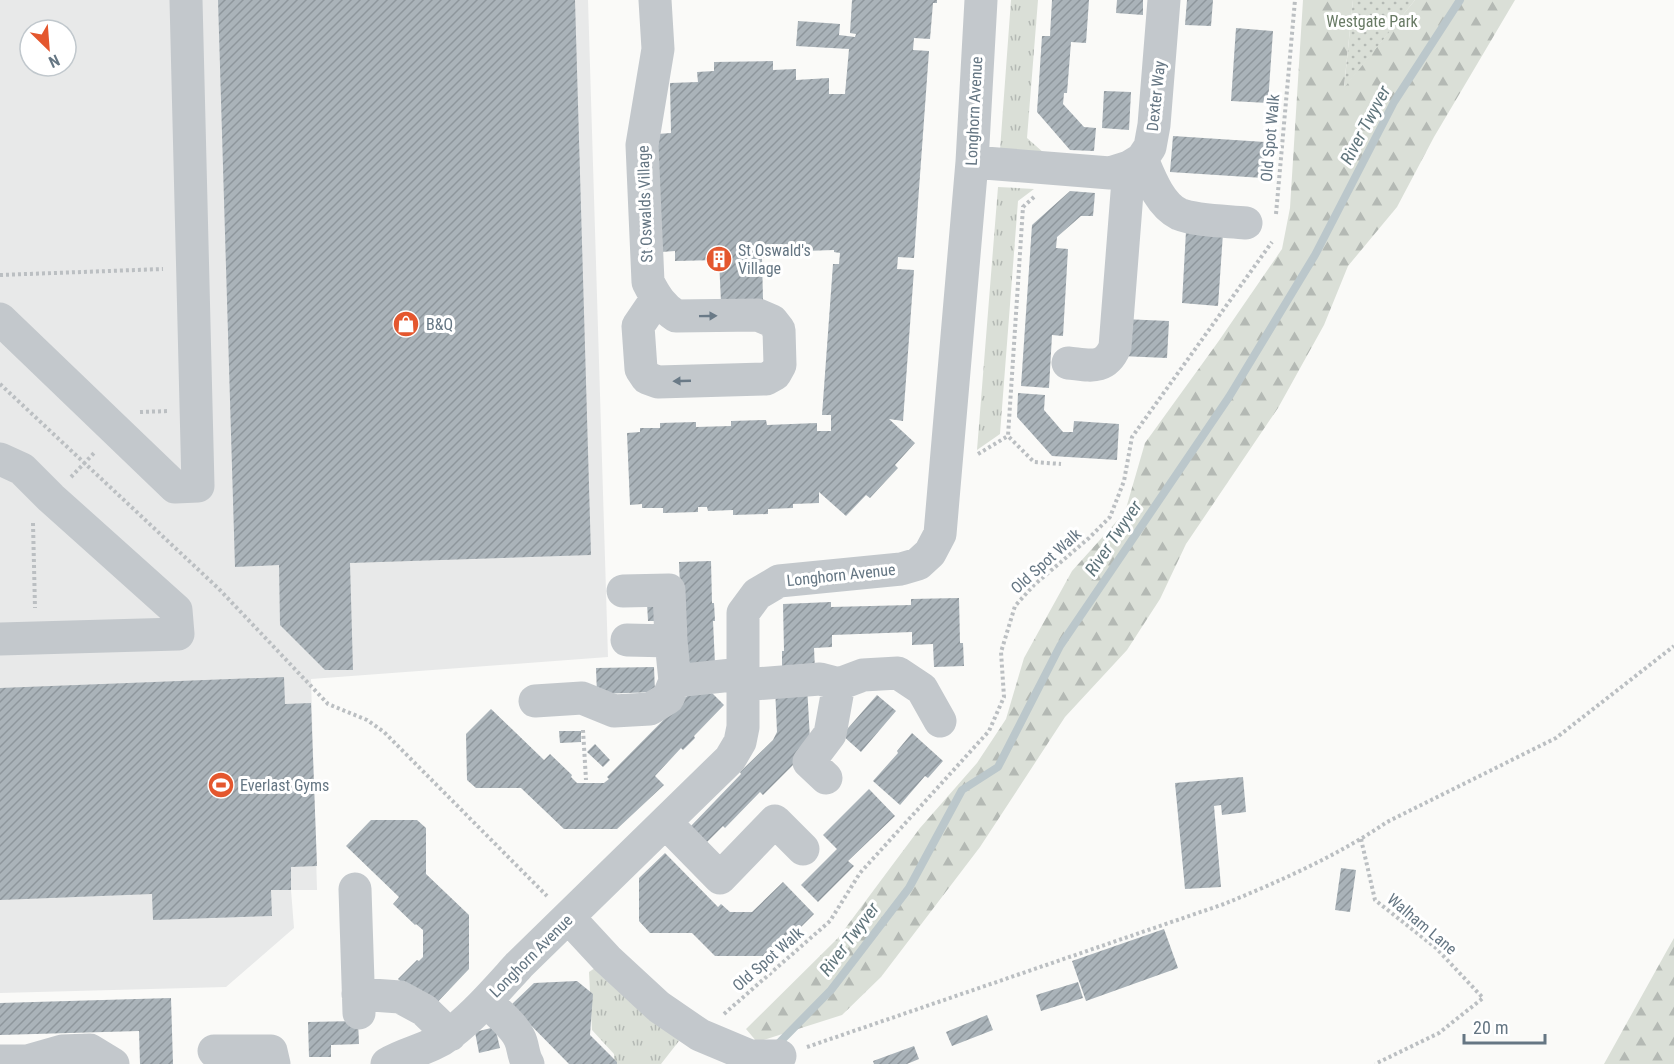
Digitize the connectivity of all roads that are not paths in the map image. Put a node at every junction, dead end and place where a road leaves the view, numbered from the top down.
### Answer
1 (186, 0) edge
2 (655, 0) edge
3 (981, 0) edge
4 (1164, 0) edge
5 (972, 162) junction
6 (1135, 163) junction
7 (1265, 227) road end
8 (657, 298) dead end
9 (0, 320) edge
10 (1068, 363) dead end
11 (0, 459) edge
12 (623, 591) dead end
13 (0, 639) edge
14 (627, 640) dead end
15 (670, 641) junction
16 (742, 680) junction
17 (675, 681) junction
18 (838, 684) junction
19 (535, 701) dead end
20 (940, 721) dead end
21 (826, 778) dead end
22 (666, 823) junction
23 (803, 849) dead end
24 (355, 889) dead end
25 (569, 918) junction
26 (486, 1001) junction
27 (450, 1035) junction
28 (214, 1052) dead end
29 (765, 1056) road end
30 (0, 1061) edge
31 (113, 1064) edge
32 (274, 1064) edge
33 (387, 1064) edge
34 (528, 1064) edge

1 - 9 street
2 - 8 street, St Oswalds Village
3 - 5 street, Longhorn Avenue
4 - 6 street, Dexter Way
5 - 6 street
5 - 16 street, Longhorn Avenue
6 - 7 street
6 - 10 street, Dexter Way
11 - 13 street
12 - 15 street
14 - 15 street
15 - 17 street
16 - 17 street
16 - 18 street
16 - 22 street, Longhorn Avenue
17 - 19 street
18 - 20 street
18 - 21 street
22 - 23 street
22 - 25 street, Longhorn Avenue
24 - 27 street
25 - 26 street, Longhorn Avenue
25 - 29 street
26 - 27 street, Longhorn Avenue
26 - 34 street
27 - 33 street, Longhorn Avenue
28 - 32 street
30 - 31 street

